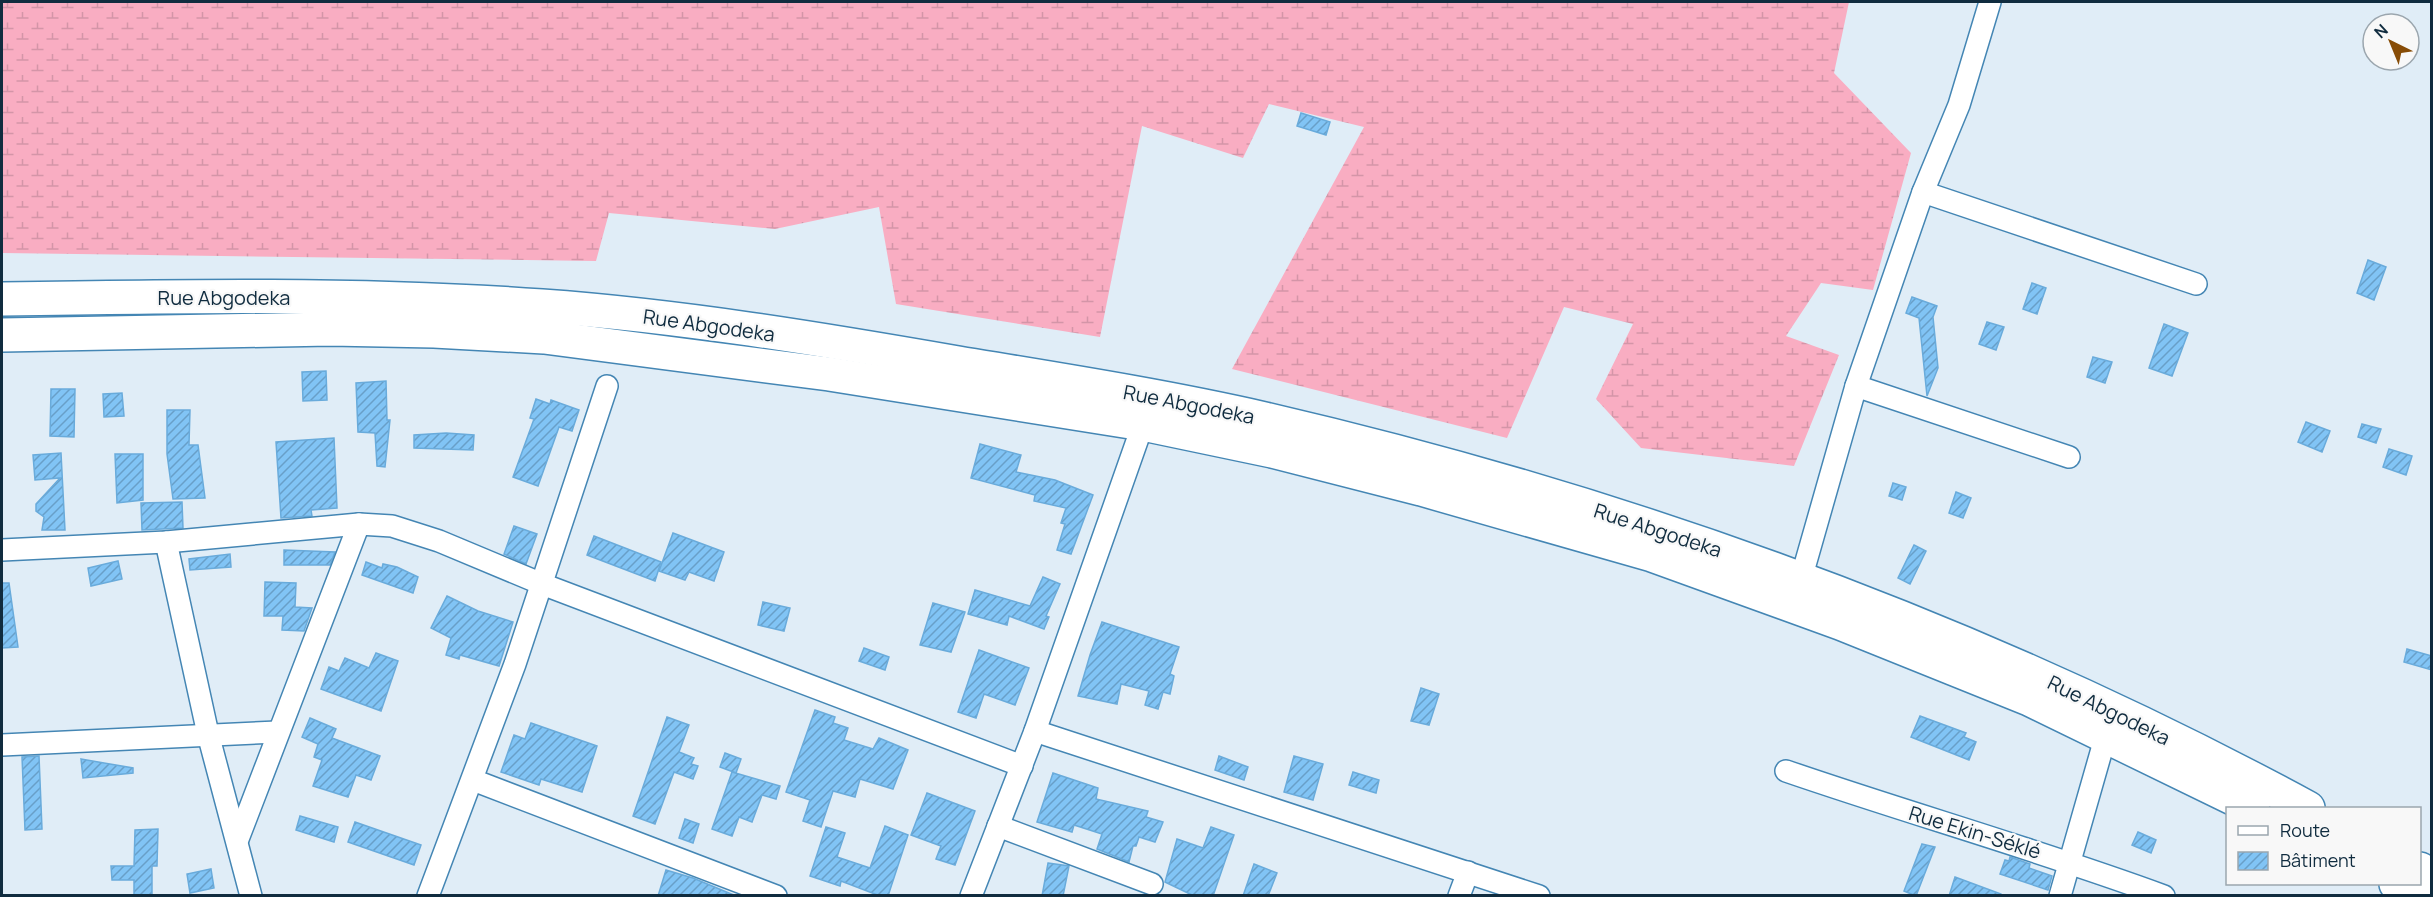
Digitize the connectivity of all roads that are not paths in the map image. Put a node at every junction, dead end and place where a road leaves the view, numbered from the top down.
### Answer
1 (1990, 2) edge
2 (1923, 192) junction
3 (2196, 284) dead end
4 (2, 299) edge
5 (2, 335) edge
6 (607, 386) dead end
7 (1856, 386) junction
8 (1143, 424) junction
9 (2069, 457) dead end
10 (359, 524) junction
11 (166, 542) junction
12 (2, 550) edge
13 (1801, 579) junction
14 (542, 584) junction
15 (1035, 731) junction
16 (277, 732) junction
17 (208, 734) junction
18 (2106, 735) junction
19 (2, 745) edge
20 (1022, 766) junction
21 (1786, 771) dead end
22 (473, 780) junction
23 (2251, 807) edge
24 (2306, 807) edge
25 (998, 826) junction
26 (238, 839) junction
27 (2071, 862) junction
28 (1468, 872) junction
29 (1152, 884) dead end
30 (2398, 885) edge
31 (251, 896) edge
32 (428, 896) edge
33 (776, 896) edge
34 (971, 896) edge
35 (1459, 896) edge
36 (1539, 896) edge
37 (2060, 896) edge
38 (2164, 896) edge
39 (2418, 896) edge

1 - 2 street
2 - 3 street
2 - 7 street
4 - 13 main road, Rue Abgodeka
5 - 8 main road, Rue Abgodeka
6 - 14 street
7 - 9 street
7 - 13 street
8 - 15 street
8 - 18 main road, Rue Abgodeka
10 - 11 street
10 - 14 street
10 - 16 street
11 - 12 street
11 - 17 street
13 - 24 main road, Rue Abgodeka
14 - 20 street
14 - 22 street
15 - 20 street
15 - 28 street
16 - 17 street
16 - 26 street
17 - 19 street
17 - 26 street
18 - 23 main road, Rue Abgodeka
18 - 27 street
20 - 25 street
21 - 27 street, Rue Ekin-Séklé
22 - 32 street
22 - 33 street
25 - 29 street
25 - 34 street
26 - 31 street
27 - 37 street
27 - 38 street, Rue Ekin-Séklé
28 - 35 street
28 - 36 street
30 - 39 main road

